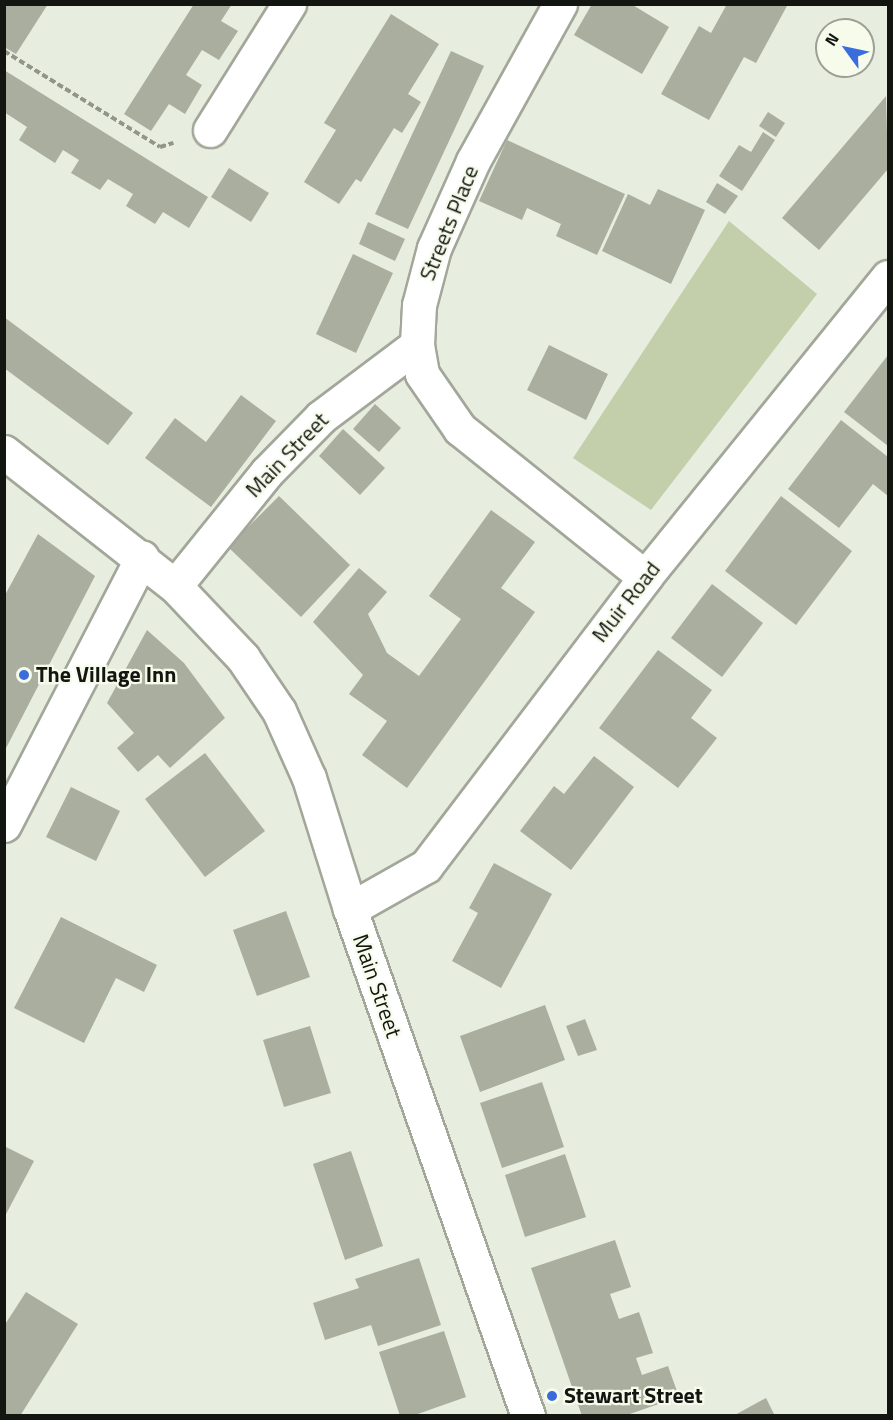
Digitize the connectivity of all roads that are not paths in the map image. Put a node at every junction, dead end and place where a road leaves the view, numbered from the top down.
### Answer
1 (289, 4) edge
2 (560, 4) edge
3 (210, 130) road end
4 (888, 277) edge
5 (417, 345) junction
6 (4, 452) edge
7 (142, 558) junction
8 (645, 578) junction
9 (175, 586) junction
10 (4, 825) edge
11 (350, 909) junction
12 (528, 1416) edge

1 - 3 street
2 - 5 street, Streets Place
4 - 8 street, Muir Road
5 - 8 street, Streets Place
5 - 9 street, Main Street
6 - 7 street, Main Street
7 - 9 street, Main Street
7 - 10 street
8 - 11 street, Muir Road
9 - 11 street, Main Street
11 - 12 street, Main Street

